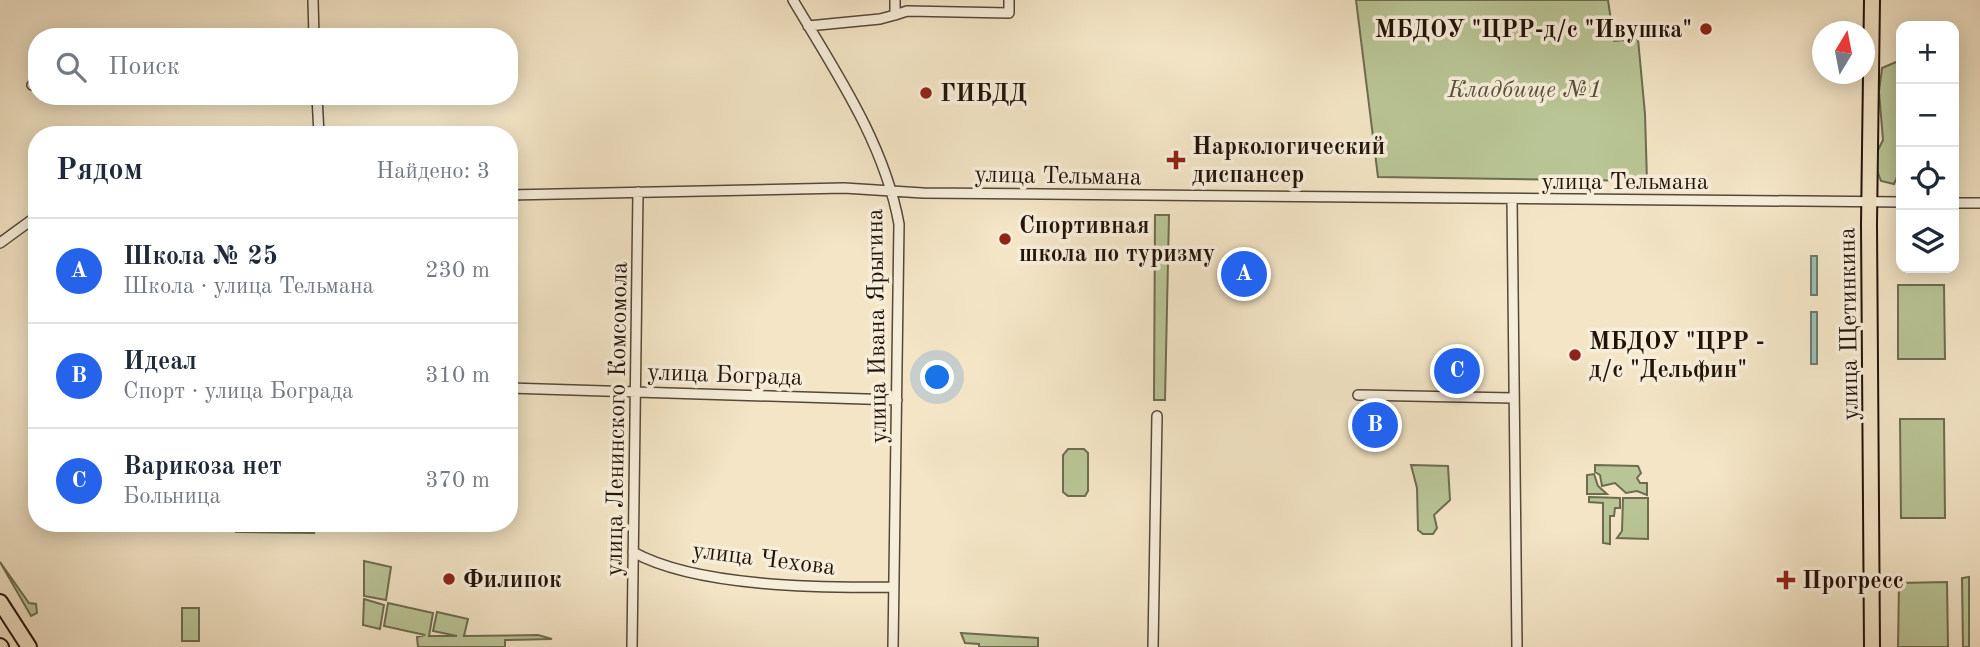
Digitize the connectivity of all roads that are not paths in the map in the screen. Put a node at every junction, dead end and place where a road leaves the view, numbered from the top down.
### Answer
1 (313, 0) edge
2 (793, 0) edge
3 (895, 0) edge
4 (1009, 0) edge
5 (1872, 0) edge
6 (895, 15) junction
7 (808, 26) junction
8 (314, 28) edge
9 (317, 105) edge
10 (319, 126) edge
11 (892, 191) junction
12 (638, 192) junction
13 (518, 195) edge
14 (1511, 199) junction
15 (1870, 202) junction
16 (1896, 202) edge
17 (1959, 203) edge
18 (1980, 203) edge
19 (28, 223) edge
20 (0, 243) edge
21 (518, 388) edge
22 (636, 390) junction
23 (1358, 395) dead end
24 (1513, 398) junction
25 (897, 400) junction
26 (1157, 416) dead end
27 (633, 552) junction
28 (893, 587) junction
29 (0, 602) edge
30 (29, 647) edge
31 (632, 647) edge
32 (893, 647) edge
33 (1153, 647) edge
34 (1517, 647) edge
35 (1871, 647) edge

1 - 8 street
2 - 7 street, улица Ивана Ярыгина
3 - 6 street
4 - 6 street
5 - 15 main road, улица Щетинкина
6 - 7 street
7 - 11 street, улица Ивана Ярыгина
9 - 10 street
11 - 12 street, улица Тельмана
11 - 14 street, улица Тельмана
11 - 25 street, улица Ивана Ярыгина
12 - 13 street, улица Тельмана
12 - 22 street, улица Ленинского Комсомола
14 - 15 street, улица Тельмана
14 - 24 street
15 - 16 street, улица Тельмана
15 - 35 main road, улица Щетинкина
17 - 18 street
19 - 20 street
21 - 22 street, улица Бограда
22 - 25 street, улица Бограда
22 - 27 street, улица Ленинского Комсомола
23 - 24 street
24 - 34 street
25 - 28 street, улица Ивана Ярыгина
26 - 33 street
27 - 28 street, улица Чехова
27 - 31 street, улица Ленинского Комсомола
28 - 32 street, улица Ивана Ярыгина
29 - 30 main road

